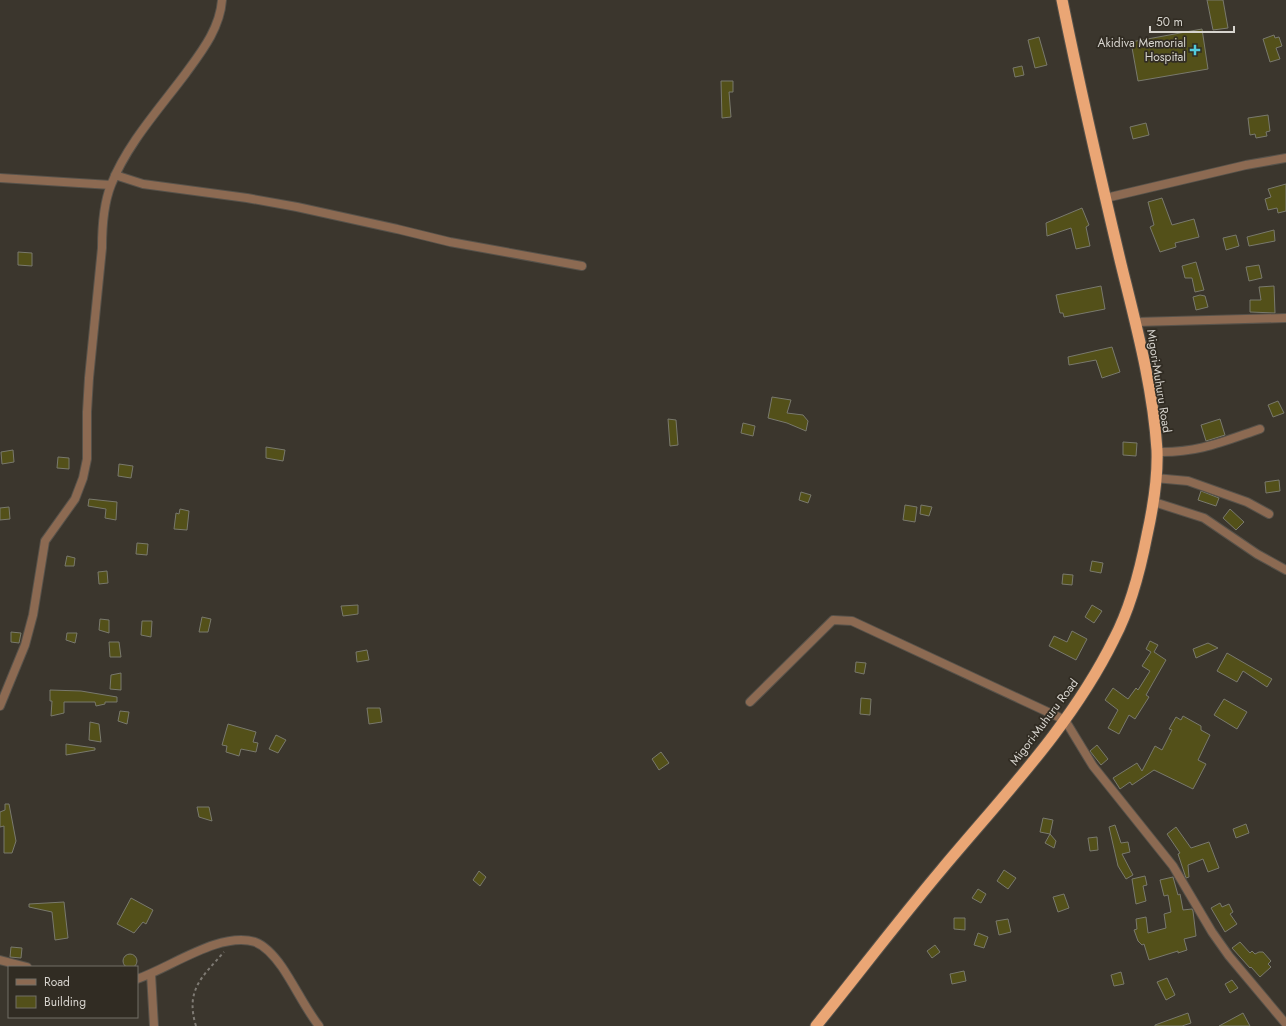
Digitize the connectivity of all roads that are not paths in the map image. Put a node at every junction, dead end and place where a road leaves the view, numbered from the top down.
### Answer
1 (222, 0) edge
2 (1062, 0) edge
3 (1286, 158) edge
4 (115, 175) junction
5 (0, 178) edge
6 (111, 185) junction
7 (1106, 198) junction
8 (582, 266) dead end
9 (1286, 318) edge
10 (1136, 322) junction
11 (1260, 429) dead end
12 (1157, 452) junction
13 (1155, 478) junction
14 (1154, 502) junction
15 (1269, 514) dead end
16 (1286, 570) edge
17 (750, 702) dead end
18 (0, 706) edge
19 (1065, 720) junction
20 (0, 960) edge
21 (23, 966) edge
22 (151, 974) junction
23 (138, 979) edge
24 (1286, 1024) edge
25 (154, 1026) edge
26 (319, 1026) edge
27 (816, 1026) edge

1 - 4 street
2 - 7 highway, Migori-Muhuru Road
3 - 7 street
4 - 6 street
4 - 8 street
5 - 6 street
6 - 18 street
7 - 10 highway, Migori-Muhuru Road
9 - 10 street
10 - 12 highway, Migori-Muhuru Road
11 - 12 street
12 - 13 highway, Migori-Muhuru Road
13 - 14 highway, Migori-Muhuru Road
13 - 15 street
14 - 16 street
14 - 19 highway, Migori-Muhuru Road
17 - 19 street
19 - 24 street
19 - 27 highway, Migori-Muhuru Road
20 - 21 street
22 - 23 street
22 - 25 street
22 - 26 street

